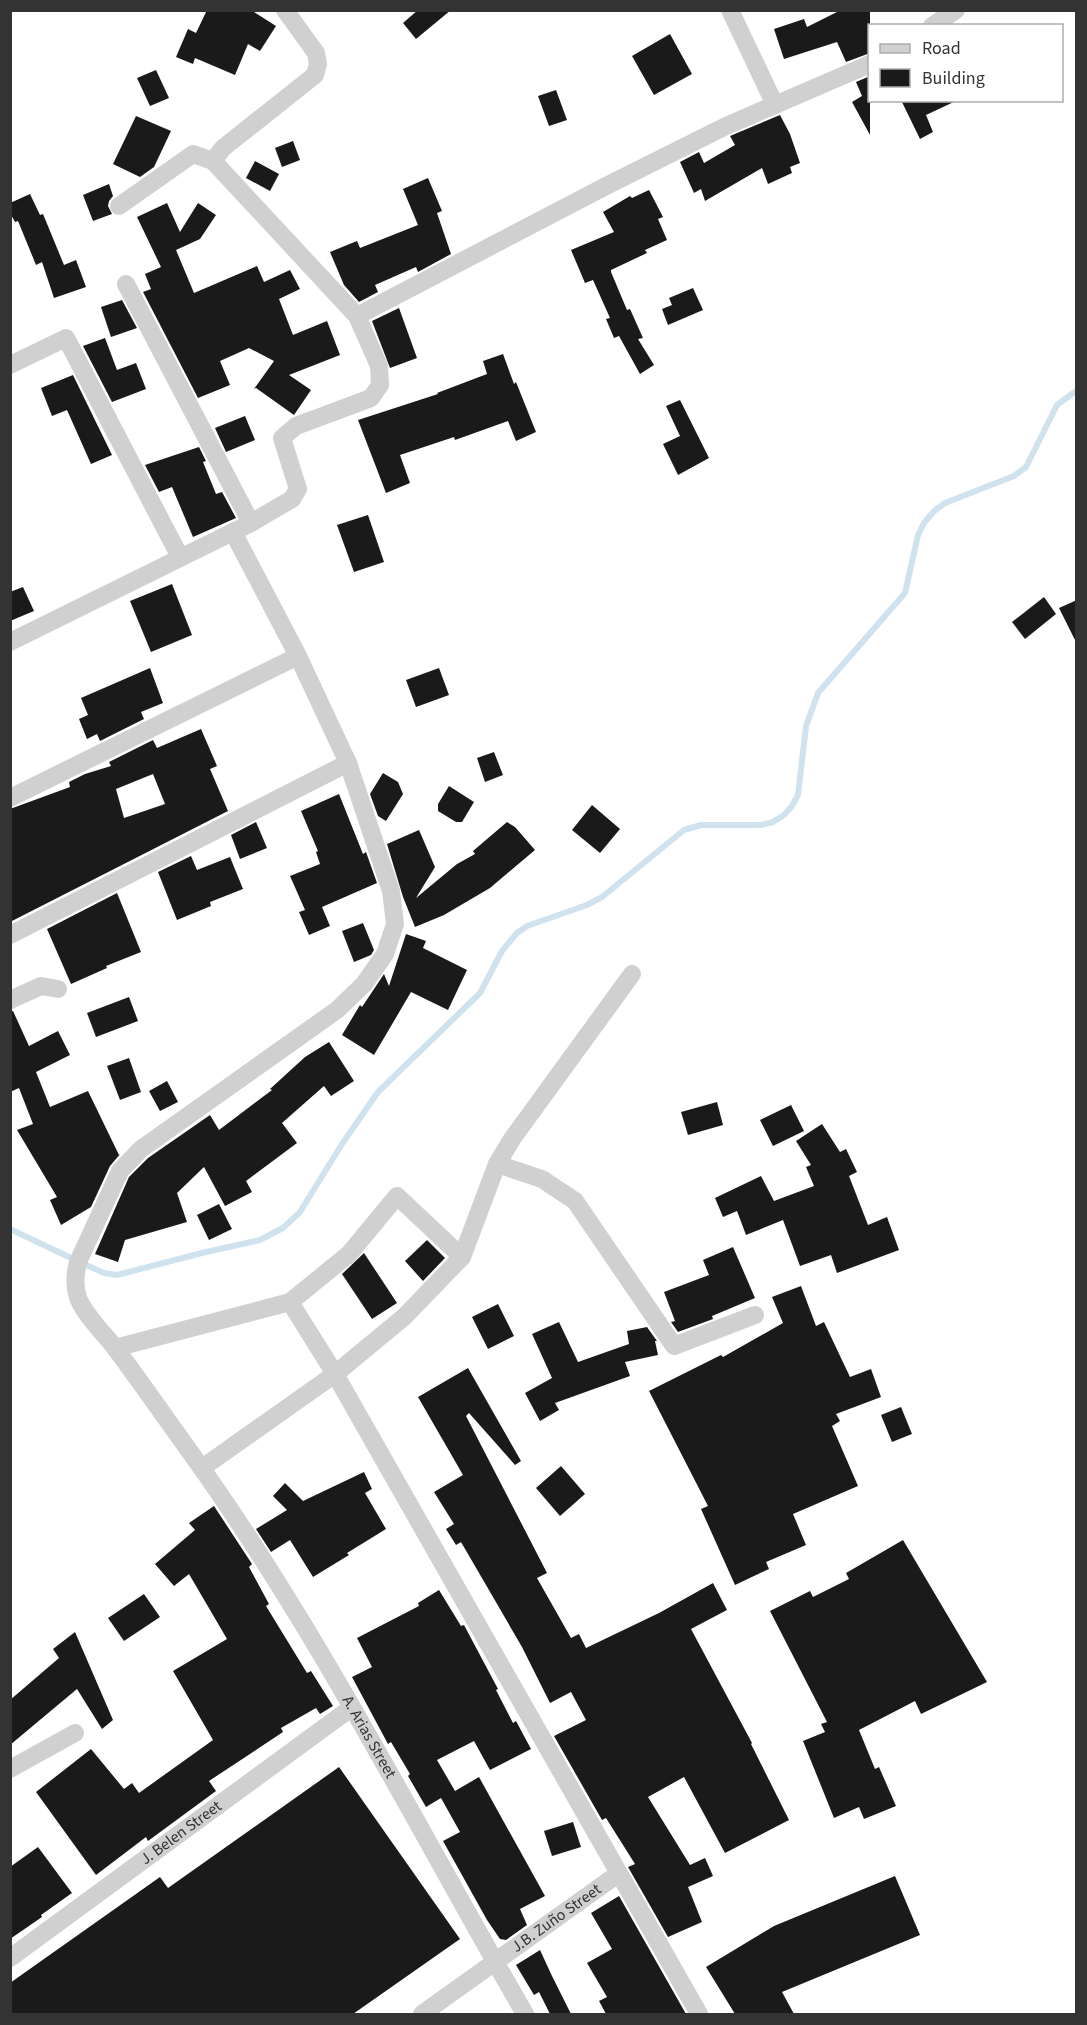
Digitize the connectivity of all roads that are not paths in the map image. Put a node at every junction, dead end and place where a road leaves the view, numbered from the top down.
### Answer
1 (285, 10) edge
2 (730, 10) edge
3 (956, 10) edge
4 (935, 24) edge
5 (868, 65) edge
6 (776, 105) junction
7 (213, 161) junction
8 (120, 206) dead end
9 (126, 284) dead end
10 (357, 316) junction
11 (10, 365) edge
12 (251, 523) junction
13 (233, 532) junction
14 (180, 557) junction
15 (10, 642) edge
16 (298, 656) junction
17 (348, 763) junction
18 (10, 798) edge
19 (10, 935) edge
20 (632, 974) dead end
21 (58, 989) dead end
22 (10, 1000) edge
23 (497, 1164) junction
24 (462, 1257) junction
25 (290, 1302) junction
26 (755, 1315) dead end
27 (115, 1348) junction
28 (335, 1374) junction
29 (202, 1468) junction
30 (351, 1708) junction
31 (75, 1733) dead end
32 (10, 1770) edge
33 (618, 1874) junction
34 (10, 1958) edge
35 (494, 1962) junction
36 (422, 2014) edge
37 (525, 2014) edge
38 (699, 2014) edge

1 - 7 street
2 - 6 street
3 - 4 street
5 - 6 street
6 - 10 street
7 - 8 street
7 - 10 street
9 - 12 street
10 - 12 street
11 - 14 street
12 - 13 street
13 - 14 street
13 - 16 street, A. Arias Street
14 - 15 street
16 - 17 street, A. Arias Street
16 - 18 street
17 - 19 street
17 - 27 street, A. Arias Street
20 - 23 street
21 - 22 street
23 - 24 street
23 - 26 street
24 - 25 street
24 - 28 street
25 - 27 street
25 - 28 street
27 - 29 street, A. Arias Street
28 - 29 street
28 - 33 street
29 - 30 street, A. Arias Street
30 - 34 street, J. Belen Street
30 - 35 street, A. Arias Street
31 - 32 street
33 - 35 street, J.B. Zuño Street
33 - 38 street
35 - 36 street, J.B. Zuño Street
35 - 37 street, A. Arias Street

